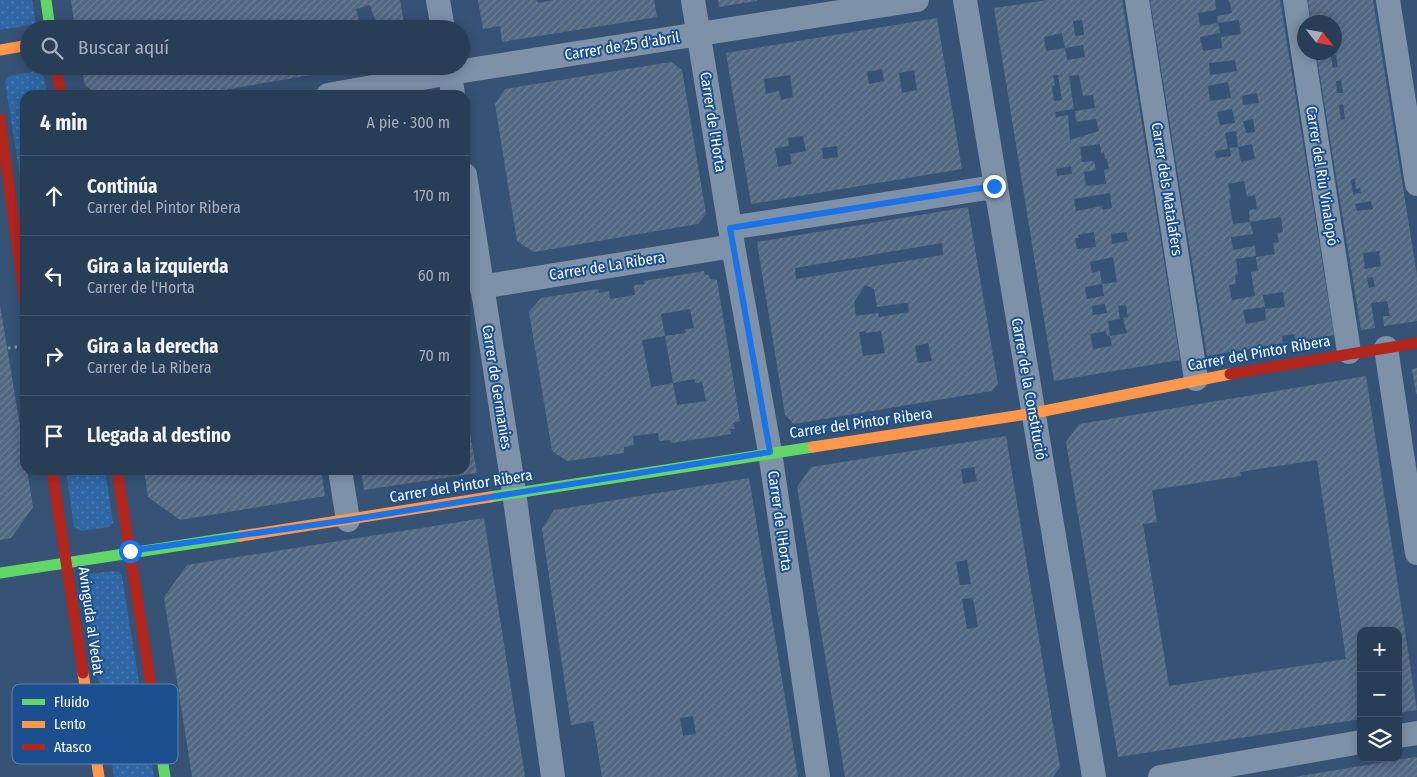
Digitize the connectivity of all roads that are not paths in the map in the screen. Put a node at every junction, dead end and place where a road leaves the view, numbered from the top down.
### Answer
1 (46, 0) edge
2 (438, 0) edge
3 (693, 0) edge
4 (917, 0) edge
5 (965, 0) edge
6 (1137, 0) edge
7 (1294, 0) edge
8 (1388, 0) edge
9 (49, 20) edge
10 (441, 20) edge
11 (699, 34) junction
12 (20, 47) edge
13 (0, 50) edge
14 (57, 75) edge
15 (468, 75) edge
16 (470, 75) edge
17 (451, 78) edge
18 (59, 90) edge
19 (364, 90) edge
20 (0, 119) edge
21 (1417, 184) edge
22 (994, 186) junction
23 (470, 210) edge
24 (731, 237) junction
25 (20, 266) edge
26 (481, 287) junction
27 (1417, 343) edge
28 (1386, 348) junction
29 (1349, 352) junction
30 (1196, 379) junction
31 (1034, 413) junction
32 (770, 452) junction
33 (53, 475) edge
34 (118, 475) edge
35 (341, 475) edge
36 (514, 492) junction
37 (348, 520) junction
38 (130, 551) junction
39 (1417, 553) edge
40 (67, 562) junction
41 (0, 573) edge
42 (85, 684) edge
43 (151, 684) edge
44 (1417, 733) edge
45 (1402, 735) edge
46 (1357, 743) edge
47 (97, 764) edge
48 (163, 764) edge
49 (99, 777) edge
50 (165, 777) edge
51 (553, 777) edge
52 (818, 777) edge
53 (1094, 777) edge
54 (1160, 777) edge

1 - 9 street
2 - 10 street
3 - 11 street, Carrer de l'Horta
4 - 11 street, Carrer de 25 d'abril
5 - 22 street, Carrer de la Constitució
6 - 30 street, Carrer dels Matalafers
7 - 29 street, Carrer del Riu Vinalopó
8 - 21 street
11 - 16 street, Carrer de 25 d'abril
11 - 24 street, Carrer de l'Horta
12 - 13 street
14 - 18 street
15 - 17 street, Carrer de 25 d'abril
17 - 19 street, Carrer de 25 d'abril
20 - 25 street
22 - 24 street, Carrer de La Ribera
22 - 31 street, Carrer de la Constitució
23 - 26 street, Carrer de Germanies
24 - 26 street, Carrer de La Ribera
24 - 32 street, Carrer de l'Horta
26 - 36 street, Carrer de Germanies
27 - 28 street, Carrer del Pintor Ribera
28 - 29 street, Carrer del Pintor Ribera
28 - 39 street
29 - 30 street, Carrer del Pintor Ribera
30 - 31 street, Carrer del Pintor Ribera
31 - 32 street, Carrer del Pintor Ribera
31 - 53 street, Carrer de la Constitució
32 - 36 street, Carrer del Pintor Ribera
32 - 52 street, Carrer de l'Horta
33 - 40 street, Avinguda al Vedat
34 - 38 street
35 - 37 street
36 - 37 street, Carrer del Pintor Ribera
36 - 51 street, Carrer de Germanies
37 - 38 street, Carrer del Pintor Ribera
38 - 40 street, Carrer del Pintor Ribera
38 - 43 street
40 - 41 street, Carrer del Pintor Ribera
40 - 42 street, Avinguda al Vedat
44 - 45 street
46 - 54 street
47 - 49 street, Avinguda al Vedat
48 - 50 street

